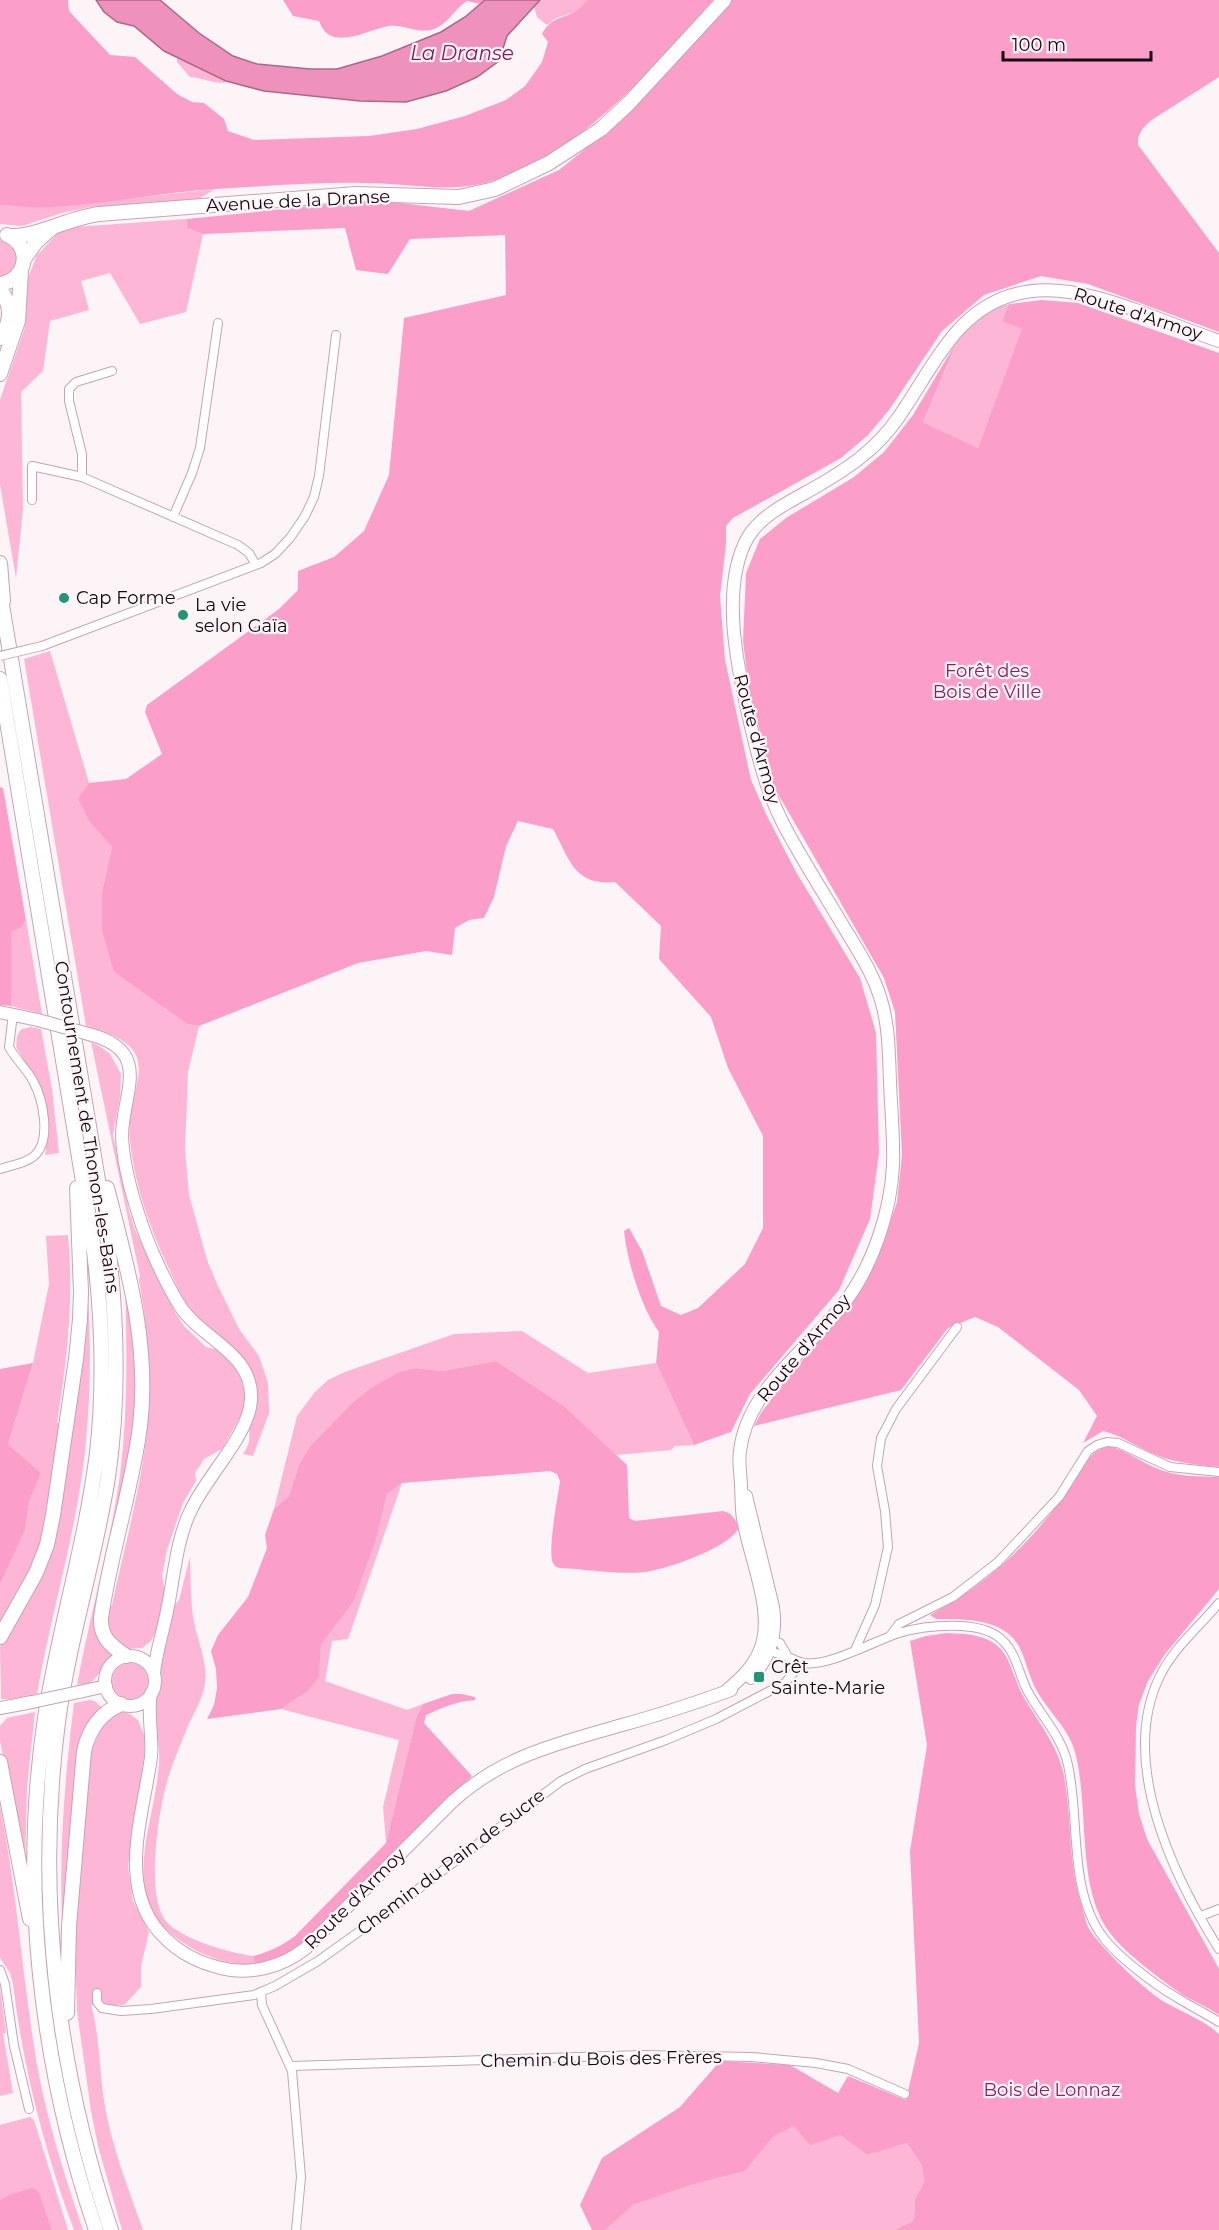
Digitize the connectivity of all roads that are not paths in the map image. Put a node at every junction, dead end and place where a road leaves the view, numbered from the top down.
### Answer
1 (724, 0) edge
2 (54, 226) junction
3 (5, 235) edge
4 (23, 265) junction
5 (0, 284) edge
6 (0, 289) edge
7 (218, 323) dead end
8 (336, 335) dead end
9 (0, 338) edge
10 (1219, 341) edge
11 (112, 371) dead end
12 (0, 374) edge
13 (82, 477) junction
14 (32, 500) dead end
15 (173, 517) junction
16 (0, 563) edge
17 (256, 565) junction
18 (0, 593) edge
19 (6, 627) junction
20 (0, 656) edge
21 (0, 679) edge
22 (6, 1013) edge
23 (85, 1104) junction
24 (74, 1123) junction
25 (0, 1169) edge
26 (957, 1328) dead end
27 (1219, 1472) edge
28 (1219, 1603) edge
29 (163, 1629) junction
30 (890, 1636) junction
31 (0, 1637) edge
32 (767, 1643) junction
33 (855, 1650) junction
34 (131, 1657) junction
35 (798, 1662) junction
36 (153, 1673) junction
37 (106, 1686) junction
38 (152, 1693) junction
39 (125, 1705) junction
40 (0, 1708) edge
41 (151, 1738) junction
42 (0, 1762) edge
43 (1219, 1909) edge
44 (1201, 1916) junction
45 (1219, 1948) edge
46 (0, 1970) edge
47 (41, 1985) junction
48 (97, 1994) dead end
49 (261, 1994) junction
50 (1219, 2022) edge
51 (67, 2060) junction
52 (291, 2066) junction
53 (905, 2094) dead end
54 (29, 2109) dead end
55 (96, 2230) edge
56 (111, 2230) edge
57 (296, 2230) edge

1 - 2 main road, Avenue de la Dranse
2 - 3 main road, Avenue de la Dranse
2 - 4 main road, Avenue de la Dranse
3 - 4 main road
4 - 5 main road, Avenue de la Dranse
4 - 12 main road
6 - 9 main road
7 - 15 street
8 - 17 street
10 - 32 main road, Route d'Armoy
11 - 13 street
13 - 14 street
13 - 15 street
15 - 17 street
16 - 19 main road
17 - 20 street, bridge
18 - 19 main road, Contournement de Thonon-les-Bains
19 - 23 main road, Contournement de Thonon-les-Bains
21 - 24 main road, Contournement de Thonon-les-Bains
22 - 25 street
22 - 29 main road, bridge
23 - 34 main road
23 - 51 main road, Contournement de Thonon-les-Bains
24 - 31 main road
24 - 47 main road, Contournement de Thonon-les-Bains
26 - 33 street
27 - 30 street
28 - 44 street
29 - 34 main road
29 - 36 main road
30 - 33 street
30 - 50 street
32 - 35 street
32 - 41 main road, Route d'Armoy
33 - 35 street
34 - 36 main road
34 - 37 main road
35 - 49 street, Chemin du Pain de Sucre
36 - 38 main road
37 - 39 main road
37 - 40 main road, bridge
38 - 39 main road
38 - 41 main road, Route d'Armoy
39 - 41 main road
39 - 51 main road
42 - 47 main road
43 - 44 street
44 - 45 street
46 - 54 street
47 - 55 main road, Contournement de Thonon-les-Bains
48 - 49 street, Chemin du Pain de Sucre
49 - 52 street
51 - 56 main road, Contournement de Thonon-les-Bains
52 - 53 street, Chemin du Bois des Frères
52 - 57 street

